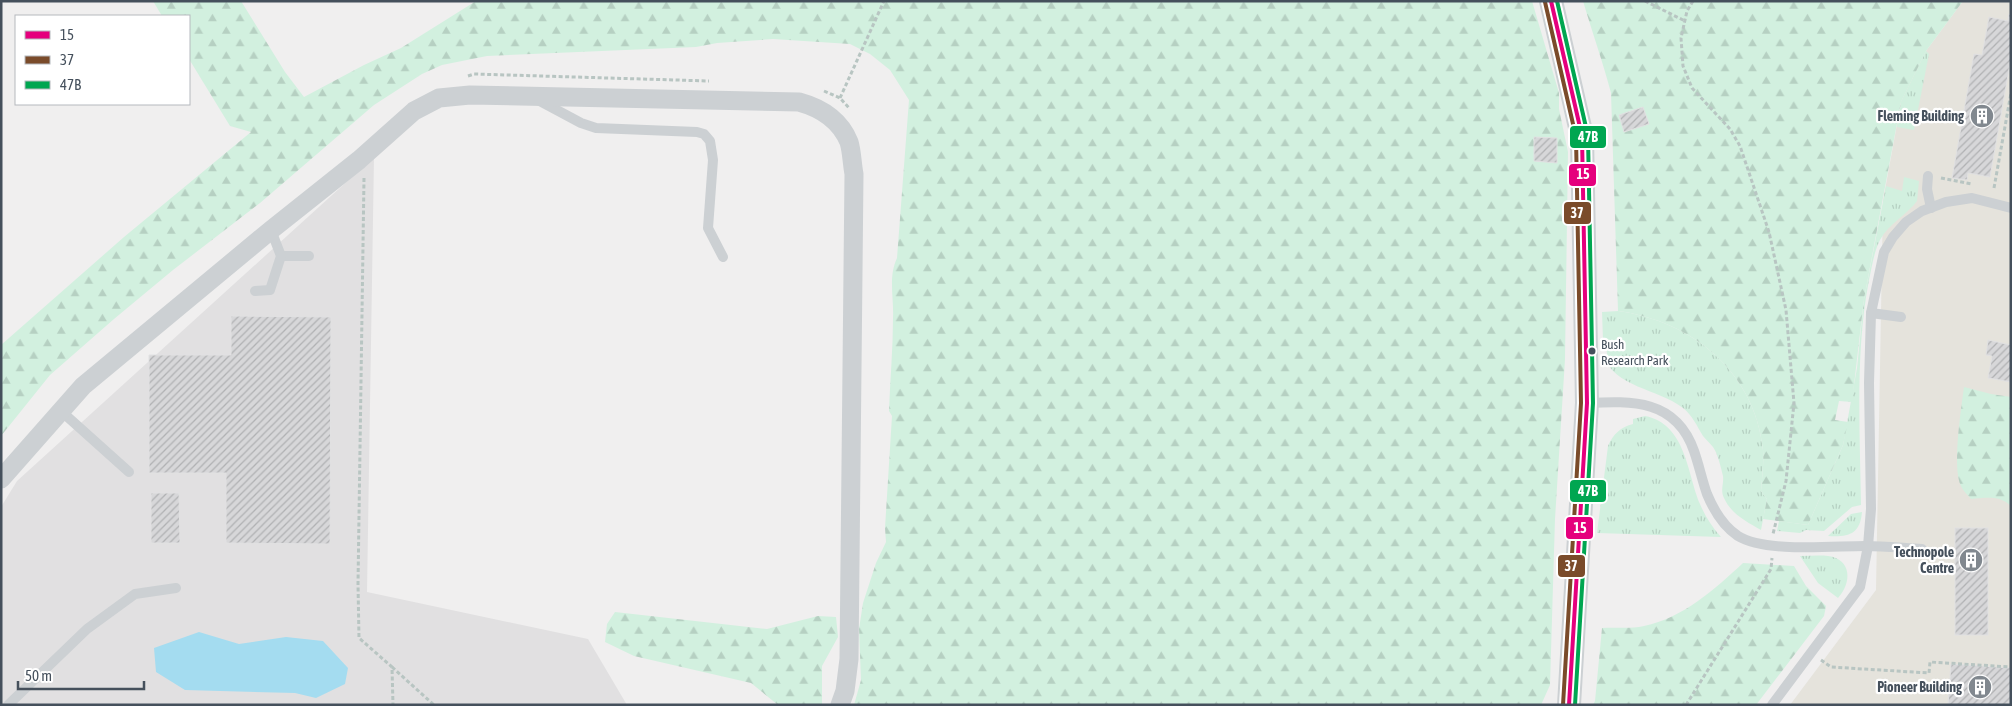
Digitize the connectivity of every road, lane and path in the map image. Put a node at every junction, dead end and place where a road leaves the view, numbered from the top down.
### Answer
1 (884, 1) edge
2 (1551, 1) edge
3 (1645, 1) edge
4 (1693, 1) edge
5 (1685, 21) junction
6 (466, 77) dead end
7 (714, 81) dead end
8 (819, 89) dead end
9 (2011, 93) edge
10 (529, 96) junction
11 (840, 98) junction
12 (853, 113) dead end
13 (359, 160) junction
14 (1928, 176) dead end
15 (1994, 188) dead end
16 (1931, 208) junction
17 (2011, 208) edge
18 (271, 230) junction
19 (280, 256) junction
20 (309, 256) dead end
21 (723, 257) dead end
22 (255, 291) dead end
23 (1871, 313) junction
24 (1901, 317) dead end
25 (1587, 403) junction
26 (60, 411) junction
27 (129, 472) dead end
28 (1, 479) edge
29 (1773, 546) junction
30 (1868, 546) junction
31 (1922, 549) dead end
32 (176, 588) dead end
33 (1820, 659) dead end
34 (392, 667) junction
35 (2011, 667) edge
36 (8, 705) edge
37 (393, 705) edge
38 (434, 705) edge
39 (840, 705) edge
40 (1569, 705) edge
41 (1686, 705) edge
42 (1772, 705) edge

1 - 11 path
2 - 25 street
3 - 5 path
4 - 5 path
5 - 29 path
6 - 7 path
8 - 11 path
9 - 15 path
10 - 13 street
10 - 21 lane
10 - 39 street
11 - 12 path
13 - 18 street
13 - 34 path
14 - 16 lane
16 - 17 lane
16 - 23 lane
18 - 19 lane
18 - 26 street
19 - 20 lane
19 - 22 lane
23 - 24 lane
23 - 30 lane
25 - 29 lane
25 - 40 street
26 - 27 lane
26 - 28 street
29 - 30 lane
29 - 41 path
30 - 31 lane
30 - 42 lane
32 - 36 lane
33 - 35 path
34 - 37 path
34 - 38 path

